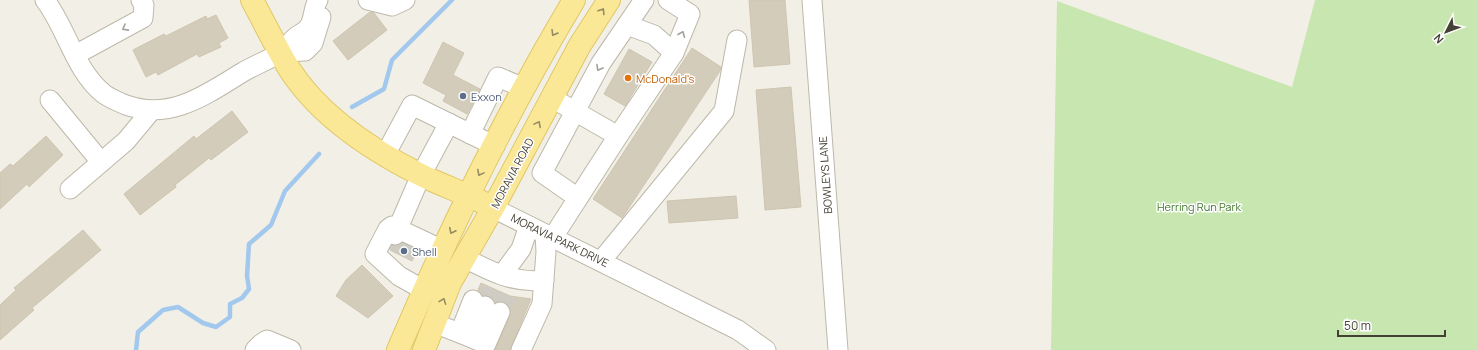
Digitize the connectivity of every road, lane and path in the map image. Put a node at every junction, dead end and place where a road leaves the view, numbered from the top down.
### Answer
1 (45, 0) edge
2 (141, 0) edge
3 (252, 0) edge
4 (318, 0) edge
5 (322, 0) edge
6 (368, 0) edge
7 (404, 0) edge
8 (574, 0) edge
9 (609, 0) edge
10 (644, 0) edge
11 (668, 0) edge
12 (812, 0) edge
13 (627, 25) junction
14 (737, 40) dead end
15 (281, 52) junction
16 (674, 53) junction
17 (75, 55) junction
18 (524, 88) junction
19 (552, 98) junction
20 (50, 100) dead end
21 (150, 111) junction
22 (575, 112) junction
23 (449, 123) junction
24 (470, 134) junction
25 (618, 136) junction
26 (494, 146) junction
27 (385, 155) junction
28 (101, 162) junction
29 (421, 175) junction
30 (70, 189) dead end
31 (469, 196) junction
32 (578, 198) junction
33 (493, 208) junction
34 (542, 232) junction
35 (398, 247) junction
36 (443, 250) junction
37 (465, 258) junction
38 (601, 261) junction
39 (544, 280) junction
40 (498, 281) junction
41 (424, 290) junction
42 (434, 323) junction
43 (466, 335) junction
44 (255, 350) edge
45 (291, 350) edge
46 (398, 350) edge
47 (424, 350) edge
48 (521, 350) edge
49 (766, 350) edge
50 (838, 350) edge

1 - 17 street
2 -> 17 street
3 - 15 main road, MORAVIA PARK DRIVE
4 - 15 street
5 - 15 street
6 - 7 street
8 -> 18 main road
19 -> 9 main road, MORAVIA ROAD
10 - 13 street
16 -> 11 street
12 - 50 street, BOWLEYS LANE
13 - 16 street
13 -> 22 street
14 - 38 street
15 - 21 street
15 - 27 main road, MORAVIA PARK DRIVE
16 - 25 street
17 - 21 street
18 - 24 street
18 - 26 main road
19 - 22 street
33 -> 19 main road, MORAVIA ROAD
20 - 28 street
21 - 28 street
22 - 25 street
22 - 32 street
23 - 24 street
23 - 27 street
23 - 29 street
24 - 26 street
25 - 32 street
26 -> 31 main road
27 - 29 main road, MORAVIA PARK DRIVE
28 - 30 street
29 - 31 main road, MORAVIA PARK DRIVE
29 - 35 street
31 - 33 main road, MORAVIA PARK DRIVE
31 -> 36 main road
32 - 34 street
33 - 34 street, MORAVIA PARK DRIVE
33 - 37 main road, MORAVIA ROAD
34 - 38 street, MORAVIA PARK DRIVE
34 - 39 street
34 - 40 street
35 - 36 street
35 - 41 street
36 - 41 main road
37 - 40 street
42 -> 37 main road, MORAVIA ROAD
38 - 49 street, MORAVIA PARK DRIVE
39 - 40 street
39 - 48 street
41 - 46 main road
42 - 43 street
42 - 47 main road, MORAVIA ROAD
43 - 43 street
44 - 45 street

